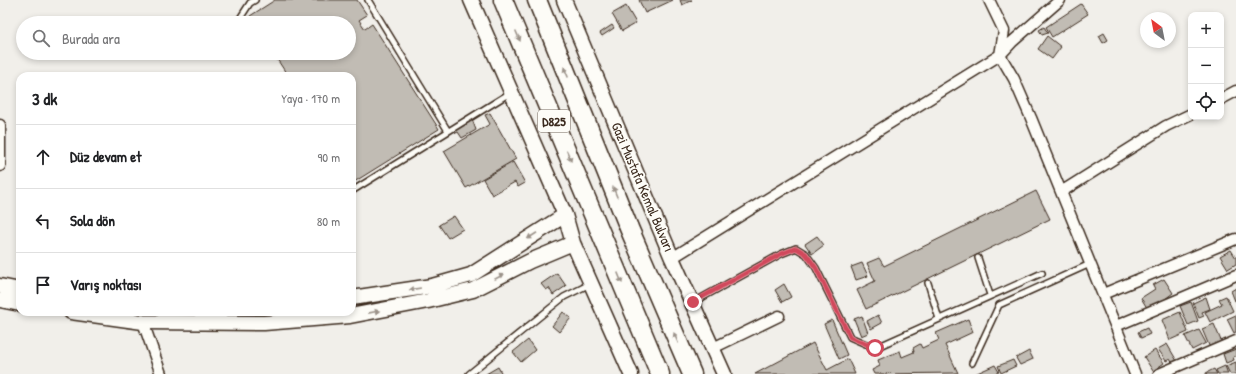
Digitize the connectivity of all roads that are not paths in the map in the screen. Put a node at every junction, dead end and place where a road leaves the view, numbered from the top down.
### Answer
1 (255, 0) edge
2 (368, 0) edge
3 (471, 0) edge
4 (503, 0) edge
5 (537, 0) edge
6 (564, 0) edge
7 (990, 0) edge
8 (1060, 0) edge
9 (242, 16) edge
10 (1000, 55) junction
11 (1236, 91) edge
12 (511, 92) junction
13 (1224, 97) edge
14 (1188, 115) edge
15 (0, 125) edge
16 (448, 131) junction
17 (0, 166) edge
18 (356, 188) edge
19 (1061, 192) junction
20 (564, 215) junction
21 (1236, 239) edge
22 (573, 243) junction
23 (672, 258) junction
24 (978, 258) dead end
25 (1090, 264) junction
26 (1042, 273) dead end
27 (1236, 275) edge
28 (592, 283) junction
29 (928, 283) dead end
30 (0, 286) edge
31 (16, 289) edge
32 (1103, 294) junction
33 (990, 295) junction
34 (356, 297) edge
35 (0, 300) edge
36 (693, 302) junction
37 (16, 303) edge
38 (356, 315) edge
39 (100, 316) edge
40 (350, 316) edge
41 (779, 316) dead end
42 (939, 319) junction
43 (143, 322) junction
44 (1116, 326) junction
45 (1236, 341) edge
46 (713, 348) junction
47 (972, 363) dead end
48 (161, 374) edge
49 (469, 374) edge
50 (630, 374) edge
51 (660, 374) edge
52 (692, 374) edge
53 (724, 374) edge
54 (1135, 374) edge
55 (1159, 374) edge

1 - 9 lane
2 - 16 lane
3 - 12 street
4 -> 51 highway, D825
52 -> 5 highway, Gazi Mustafa Kemal Bulvarı / D825
6 - 23 street, Gazi Mustafa Kemal Bulvarı
7 - 10 street
8 - 10 street
10 - 19 street
10 - 23 street
11 - 13 street
12 - 16 lane
12 - 20 street
14 - 19 street
15 - 17 street
16 - 18 lane
19 - 25 street
20 - 22 street
20 -> 34 street
21 - 32 street
22 - 28 street
38 -> 22 street
23 - 36 street, Gazi Mustafa Kemal Bulvarı
24 - 33 lane
25 - 32 street
25 - 47 lane
26 - 33 lane
27 - 44 street
28 - 49 lane
28 - 50 street
29 - 42 lane
30 - 31 street
32 - 44 street
33 - 42 lane
35 - 37 street
36 - 42 lane
36 - 46 street, Gazi Mustafa Kemal Bulvarı
39 - 43 street
43 -> 40 street
41 - 46 street
43 - 48 street
44 - 54 street
45 - 55 street
46 - 53 street, Gazi Mustafa Kemal Bulvarı

